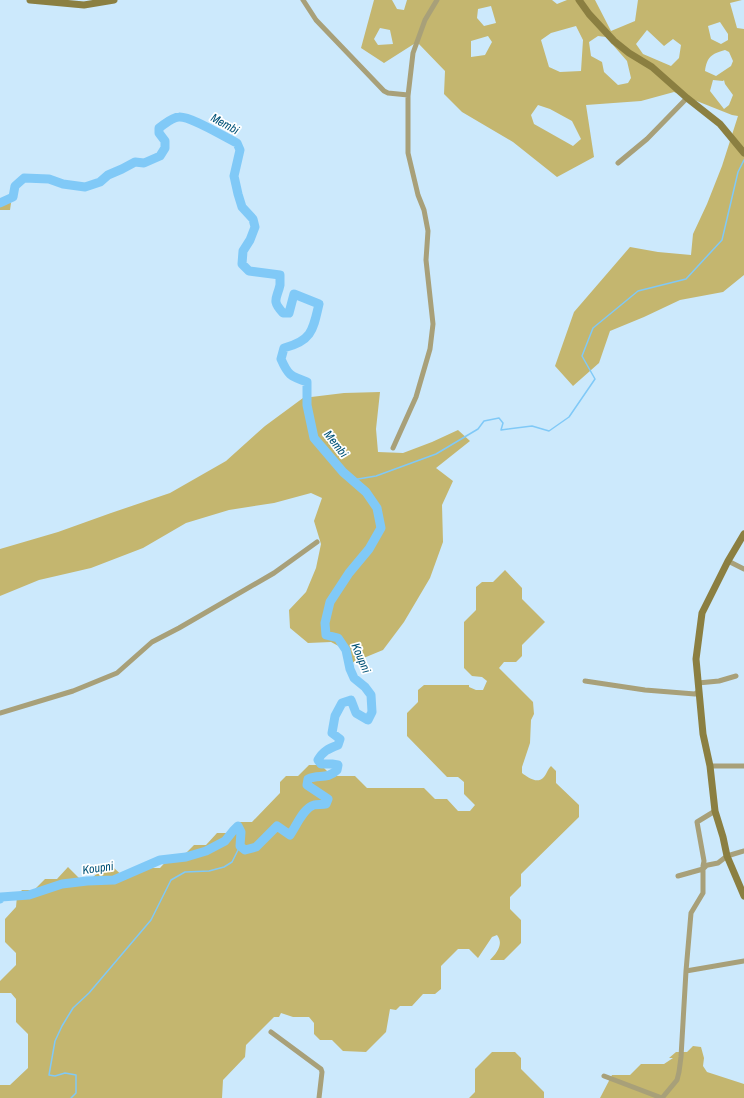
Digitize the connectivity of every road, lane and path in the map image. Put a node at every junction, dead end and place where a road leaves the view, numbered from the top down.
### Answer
1 (30, 0) edge
2 (114, 0) edge
3 (303, 0) edge
4 (437, 0) edge
5 (579, 0) edge
6 (408, 95) junction
7 (687, 98) junction
8 (744, 153) edge
9 (618, 163) dead end
10 (393, 448) dead end
11 (744, 534) edge
12 (317, 542) dead end
13 (728, 561) junction
14 (744, 569) edge
15 (736, 676) dead end
16 (585, 681) dead end
17 (698, 682) junction
18 (699, 691) junction
19 (0, 713) edge
20 (710, 766) junction
21 (744, 766) edge
22 (715, 811) junction
23 (744, 851) edge
24 (727, 856) junction
25 (703, 867) junction
26 (678, 876) dead end
27 (744, 896) edge
28 (744, 961) edge
29 (686, 971) junction
30 (271, 1032) dead end
31 (604, 1076) dead end
32 (319, 1098) edge
33 (662, 1098) edge

1 - 2 street
3 - 6 street
4 - 6 street
5 - 7 street
6 - 10 street
7 - 8 street
7 - 9 street
11 - 13 street
12 - 19 street
13 - 14 street
13 - 17 street
15 - 17 street
16 - 18 street
17 - 18 street
18 - 20 street
20 - 21 street
20 - 22 street
22 - 24 street
22 - 25 street
23 - 24 street
24 - 25 street
24 - 27 street
25 - 26 street
25 - 29 street
28 - 29 street
29 - 33 street
30 - 32 street
31 - 33 street

